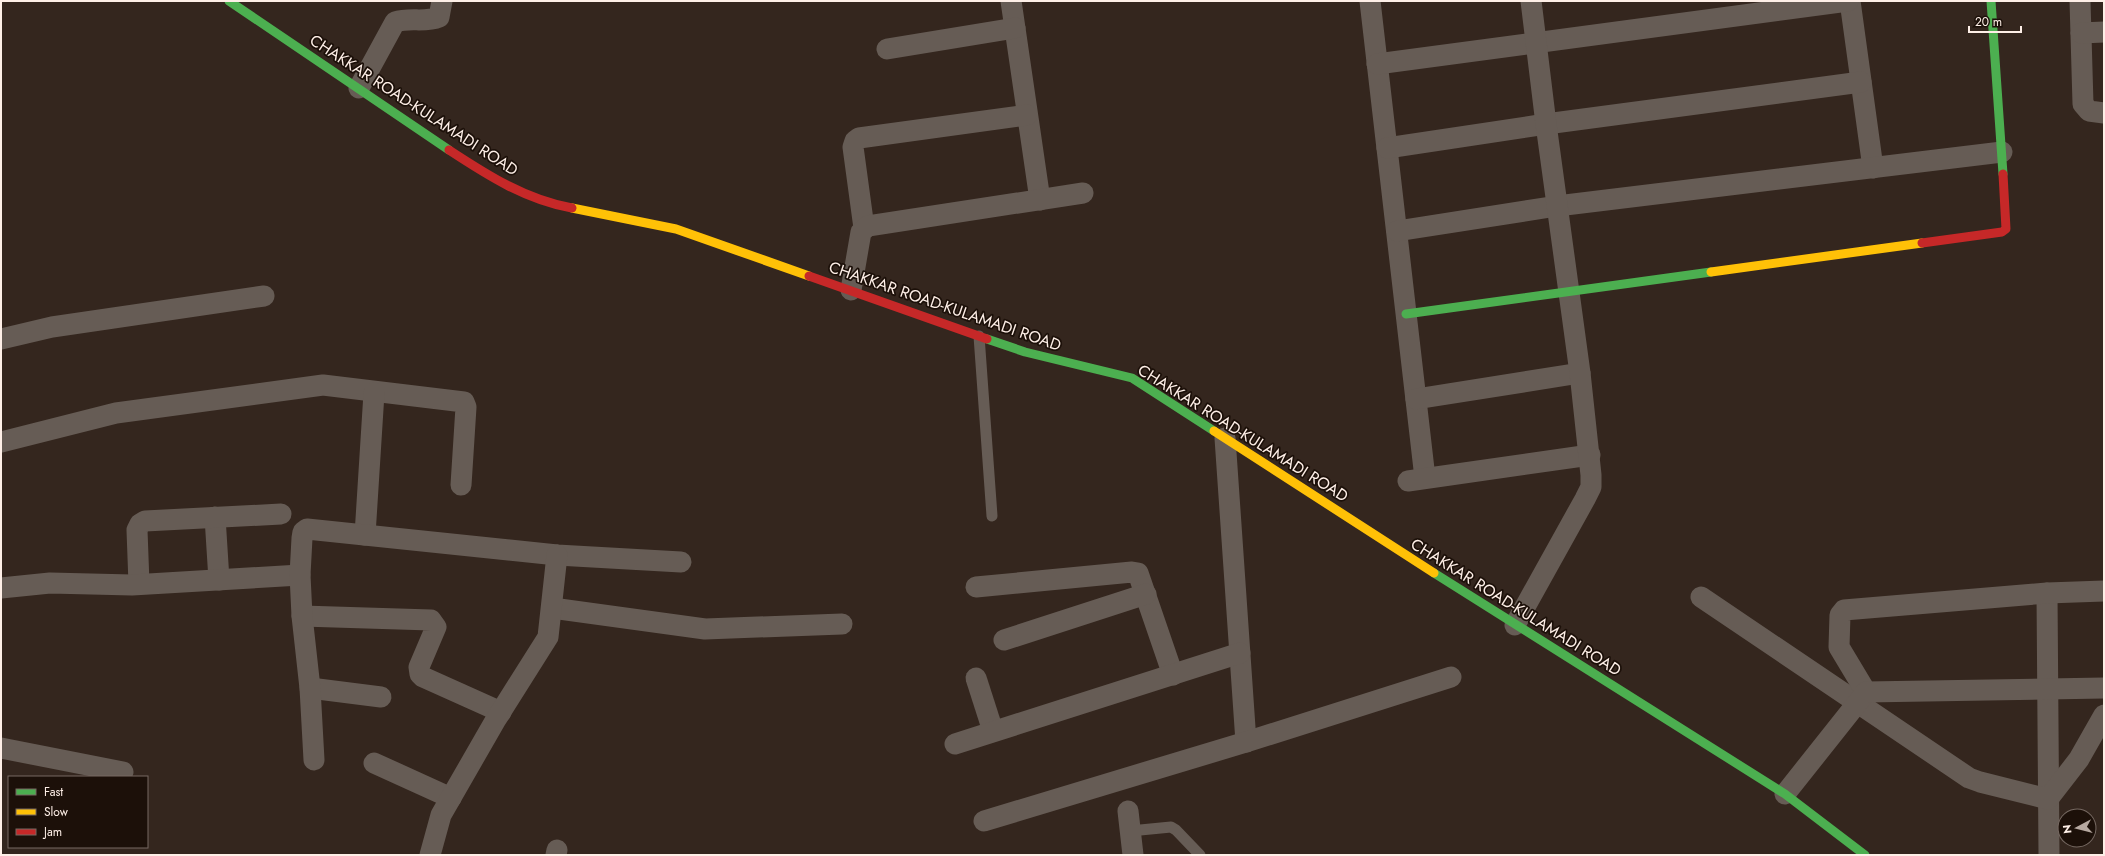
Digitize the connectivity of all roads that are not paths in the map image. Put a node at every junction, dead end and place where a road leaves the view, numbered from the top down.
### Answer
1 (230, 1) edge
2 (442, 1) edge
3 (1011, 1) edge
4 (1370, 1) edge
5 (1531, 1) edge
6 (1849, 1) edge
7 (1991, 1) edge
8 (2080, 1) edge
9 (1015, 28) junction
10 (2104, 32) edge
11 (2082, 33) junction
12 (1536, 44) junction
13 (887, 49) dead end
14 (1377, 64) junction
15 (1861, 82) junction
16 (359, 88) junction
17 (2104, 113) edge
18 (1027, 115) junction
19 (1546, 124) junction
20 (1387, 148) junction
21 (2002, 152) junction
22 (1873, 168) junction
23 (1083, 193) dead end
24 (1040, 200) junction
25 (1557, 206) junction
26 (864, 228) junction
27 (1396, 231) junction
28 (851, 290) junction
29 (1570, 292) junction
30 (264, 296) dead end
31 (1406, 314) junction
32 (979, 336) junction
33 (1, 338) edge
34 (1580, 373) junction
35 (374, 393) junction
36 (1416, 399) junction
37 (1224, 438) junction
38 (1, 442) edge
39 (1590, 455) junction
40 (461, 485) dead end
41 (281, 514) dead end
42 (992, 516) dead end
43 (215, 517) junction
44 (364, 535) junction
45 (557, 555) junction
46 (681, 562) dead end
47 (292, 576) junction
48 (219, 580) junction
49 (139, 584) junction
50 (976, 587) dead end
51 (1, 588) edge
52 (2104, 591) edge
53 (2047, 593) junction
54 (1146, 594) junction
55 (1701, 597) dead end
56 (552, 608) junction
57 (302, 616) junction
58 (842, 624) dead end
59 (1515, 625) junction
60 (1004, 640) dead end
61 (1240, 653) junction
62 (1173, 675) junction
63 (1451, 677) dead end
64 (976, 678) dead end
65 (310, 688) junction
66 (2104, 688) edge
67 (2048, 690) junction
68 (381, 697) dead end
69 (1862, 697) junction
70 (501, 712) junction
71 (2104, 715) edge
72 (993, 731) junction
73 (1246, 742) junction
74 (955, 744) dead end
75 (1, 748) edge
76 (314, 760) dead end
77 (374, 764) dead end
78 (123, 772) dead end
79 (1785, 794) junction
80 (451, 798) junction
81 (2048, 799) junction
82 (1128, 810) dead end
83 (984, 821) dead end
84 (1130, 831) junction
85 (430, 855) edge
86 (1132, 855) edge
87 (1200, 855) edge
88 (1865, 855) edge
89 (2049, 855) edge

1 - 16 street, CHAKKAR ROAD-KULAMADI ROAD
2 - 16 street
3 - 9 street
4 - 14 street
5 - 12 street
6 - 12 street
6 - 15 street
7 - 21 street
8 - 11 street
9 - 13 street
9 - 18 street
10 - 11 street
11 - 17 street
12 - 14 street
12 - 19 street
14 - 20 street
15 - 19 street
15 - 22 street
16 - 28 street, CHAKKAR ROAD-KULAMADI ROAD
18 - 24 street
18 - 26 street
19 - 20 street
19 - 25 street
20 - 27 street
21 - 22 street
21 - 29 street
22 - 25 street
23 - 24 street
24 - 26 street
25 - 27 street
25 - 29 street
26 - 28 street
27 - 31 street
28 - 32 street, CHAKKAR ROAD-KULAMADI ROAD
29 - 31 street
29 - 34 street
30 - 33 street
31 - 36 street
32 - 37 street, CHAKKAR ROAD-KULAMADI ROAD
32 - 42 lane
34 - 36 street
34 - 39 street
35 - 38 street
35 - 40 street
35 - 44 street
36 - 39 street
37 - 59 street, CHAKKAR ROAD-KULAMADI ROAD
37 - 61 street
39 - 59 street
41 - 43 street
43 - 48 street
43 - 49 street
44 - 45 street
44 - 47 street
45 - 46 street
45 - 56 street
47 - 48 street
47 - 57 street
48 - 49 street
49 - 51 street
50 - 54 street
52 - 53 street
53 - 67 street
53 - 69 street
54 - 60 street
54 - 62 street
55 - 69 street
56 - 58 street
56 - 70 street
57 - 65 street
57 - 70 street
59 - 79 street, CHAKKAR ROAD-KULAMADI ROAD
61 - 62 street
61 - 73 street
62 - 72 street
63 - 73 street
64 - 72 street
65 - 68 street
65 - 76 street
66 - 67 street
67 - 69 street
67 - 81 street
69 - 79 street
69 - 81 street
70 - 80 street
71 - 81 street
72 - 74 street
73 - 83 street
75 - 78 street
77 - 80 street
79 - 88 street, CHAKKAR ROAD-KULAMADI ROAD
80 - 85 street
81 - 89 street
82 - 84 street
84 - 86 street
84 - 87 lane

